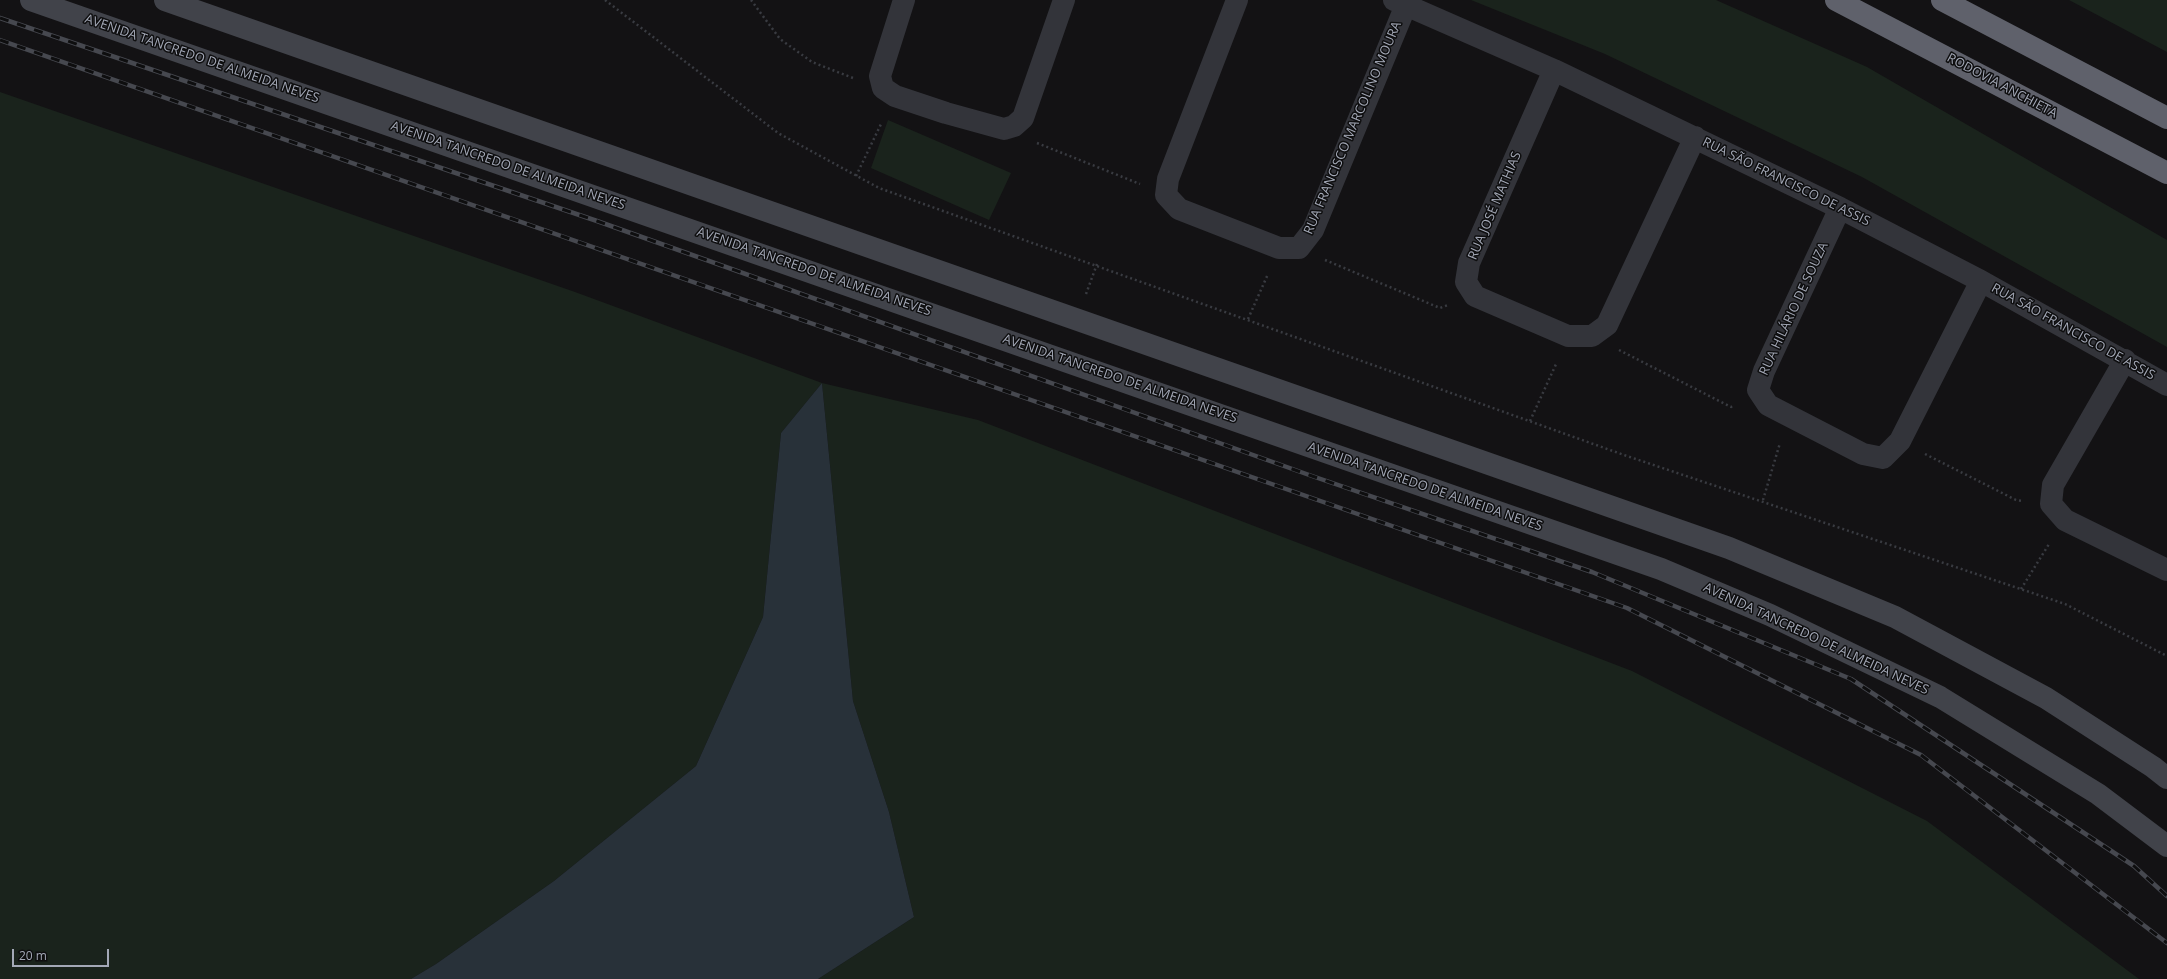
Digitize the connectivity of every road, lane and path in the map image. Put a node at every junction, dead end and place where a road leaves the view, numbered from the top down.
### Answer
1 (31, 0) edge
2 (165, 0) edge
3 (605, 0) edge
4 (751, 0) edge
5 (904, 0) edge
6 (1064, 0) edge
7 (1237, 0) edge
8 (1836, 0) edge
9 (1942, 0) edge
10 (1400, 2) edge
11 (1554, 70) junction
12 (889, 92) junction
13 (2167, 118) edge
14 (1004, 129) junction
15 (1695, 137) junction
16 (2167, 173) edge
17 (856, 176) junction
18 (1166, 195) junction
19 (1840, 208) junction
20 (1289, 248) junction
21 (1981, 281) junction
22 (1475, 296) junction
23 (1248, 319) junction
24 (1568, 336) junction
25 (1592, 336) junction
26 (2124, 360) junction
27 (2167, 385) edge
28 (1758, 390) junction
29 (1788, 415) junction
30 (1530, 421) junction
31 (1900, 441) junction
32 (1762, 500) junction
33 (2058, 512) junction
34 (2167, 570) edge
35 (2020, 589) junction
36 (2167, 656) edge
37 (2167, 778) edge
38 (2167, 846) edge

1 - 38 main road, AVENIDA TANCREDO DE ALMEIDA NEVES
2 - 37 main road
3 - 17 path
4 - 12 path
5 - 12 street
6 - 14 street
7 - 18 street
8 - 16 highway, RODOVIA ANCHIETA
9 - 13 highway
10 - 11 street, RUA SÃO FRANCISCO DE ASSIS
10 - 20 street, RUA FRANCISCO MARCOLINO MOURA
11 - 15 street, RUA SÃO FRANCISCO DE ASSIS
11 - 22 street, RUA JOSÉ MATHIAS
12 - 14 street
12 - 17 path
14 - 18 path
15 - 19 street, RUA SÃO FRANCISCO DE ASSIS
15 - 25 street
17 - 23 path
18 - 20 street
19 - 21 street, RUA SÃO FRANCISCO DE ASSIS
19 - 28 street, RUA HILÁRIO DE SOUZA
20 - 22 path
20 - 23 path
21 - 26 street, RUA SÃO FRANCISCO DE ASSIS
21 - 31 street
22 - 24 street
23 - 30 path
24 - 25 street
24 - 30 path
25 - 28 path
26 - 27 street, RUA SÃO FRANCISCO DE ASSIS
26 - 33 street
28 - 29 street, RUA HILÁRIO DE SOUZA
29 - 31 street, RUA HILÁRIO DE SOUZA
29 - 32 path
30 - 32 path
31 - 33 path
32 - 35 path
33 - 34 street
33 - 35 path
35 - 36 path

